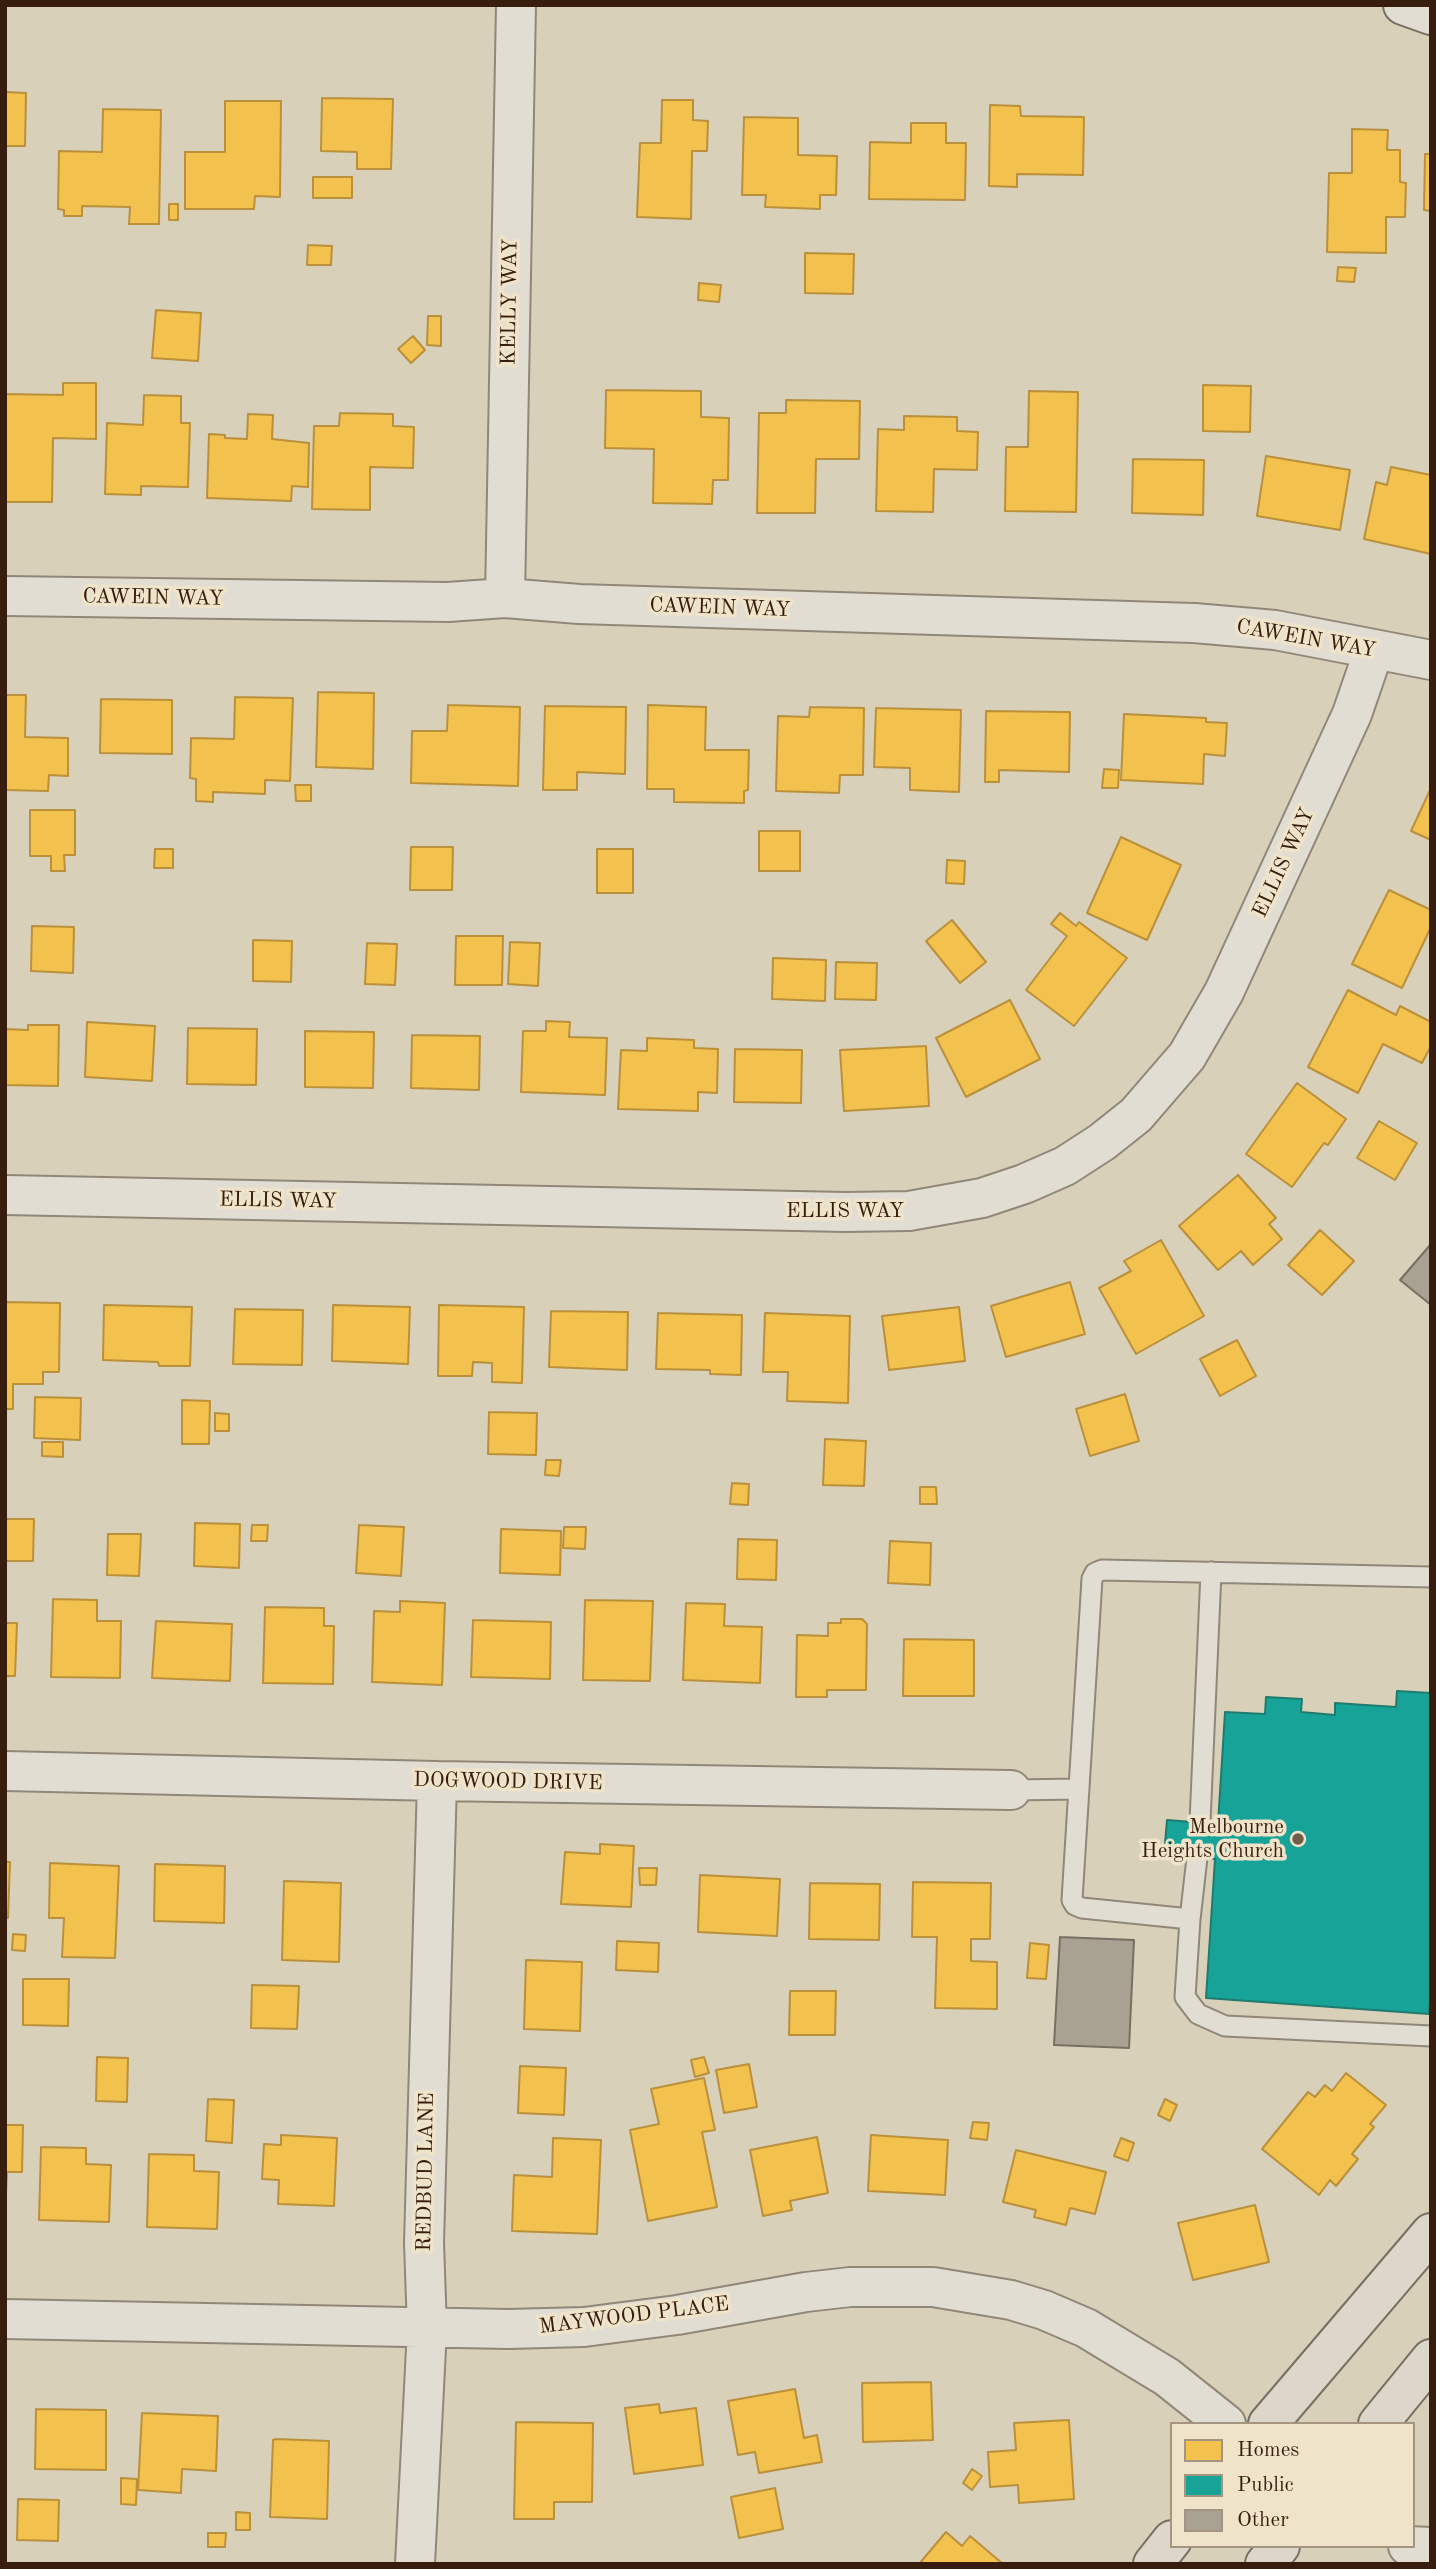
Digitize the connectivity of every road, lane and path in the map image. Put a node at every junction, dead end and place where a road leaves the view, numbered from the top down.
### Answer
1 (516, 5) edge
2 (1403, 5) edge
3 (1431, 15) edge
4 (5, 596) edge
5 (505, 598) junction
6 (1374, 650) junction
7 (1431, 660) edge
8 (5, 1195) edge
9 (1211, 1572) junction
10 (1431, 1577) edge
11 (5, 1771) edge
12 (437, 1781) junction
13 (1079, 1789) junction
14 (1012, 1790) joint
15 (1200, 1822) dead end
16 (1197, 1857) dead end
17 (1190, 1919) junction
18 (1431, 2036) edge
19 (1431, 2233) edge
20 (5, 2319) edge
21 (427, 2329) junction
22 (1431, 2359) edge
23 (1223, 2422) edge
24 (1270, 2422) edge
25 (1380, 2422) edge
26 (1170, 2543) edge
27 (1278, 2548) edge
28 (415, 2564) edge
29 (1153, 2564) edge
30 (1265, 2564) edge

1 - 5 street, KELLY WAY
2 - 3 street
4 - 5 street, CAWEIN WAY
5 - 6 street, CAWEIN WAY
6 - 7 street, CAWEIN WAY
6 - 8 street, ELLIS WAY
9 - 10 lane
9 - 13 lane
9 - 15 lane
11 - 12 street, DOGWOOD DRIVE
12 - 14 street, DOGWOOD DRIVE
12 - 21 street, REDBUD LANE
13 - 14 lane
13 - 17 lane
16 - 17 lane
17 - 18 lane
19 - 24 main road
20 - 21 street, MAYWOOD PLACE
21 - 23 street, MAYWOOD PLACE
21 - 28 street, REDBUD LANE
22 - 25 main road
26 - 29 main road
27 - 30 main road

